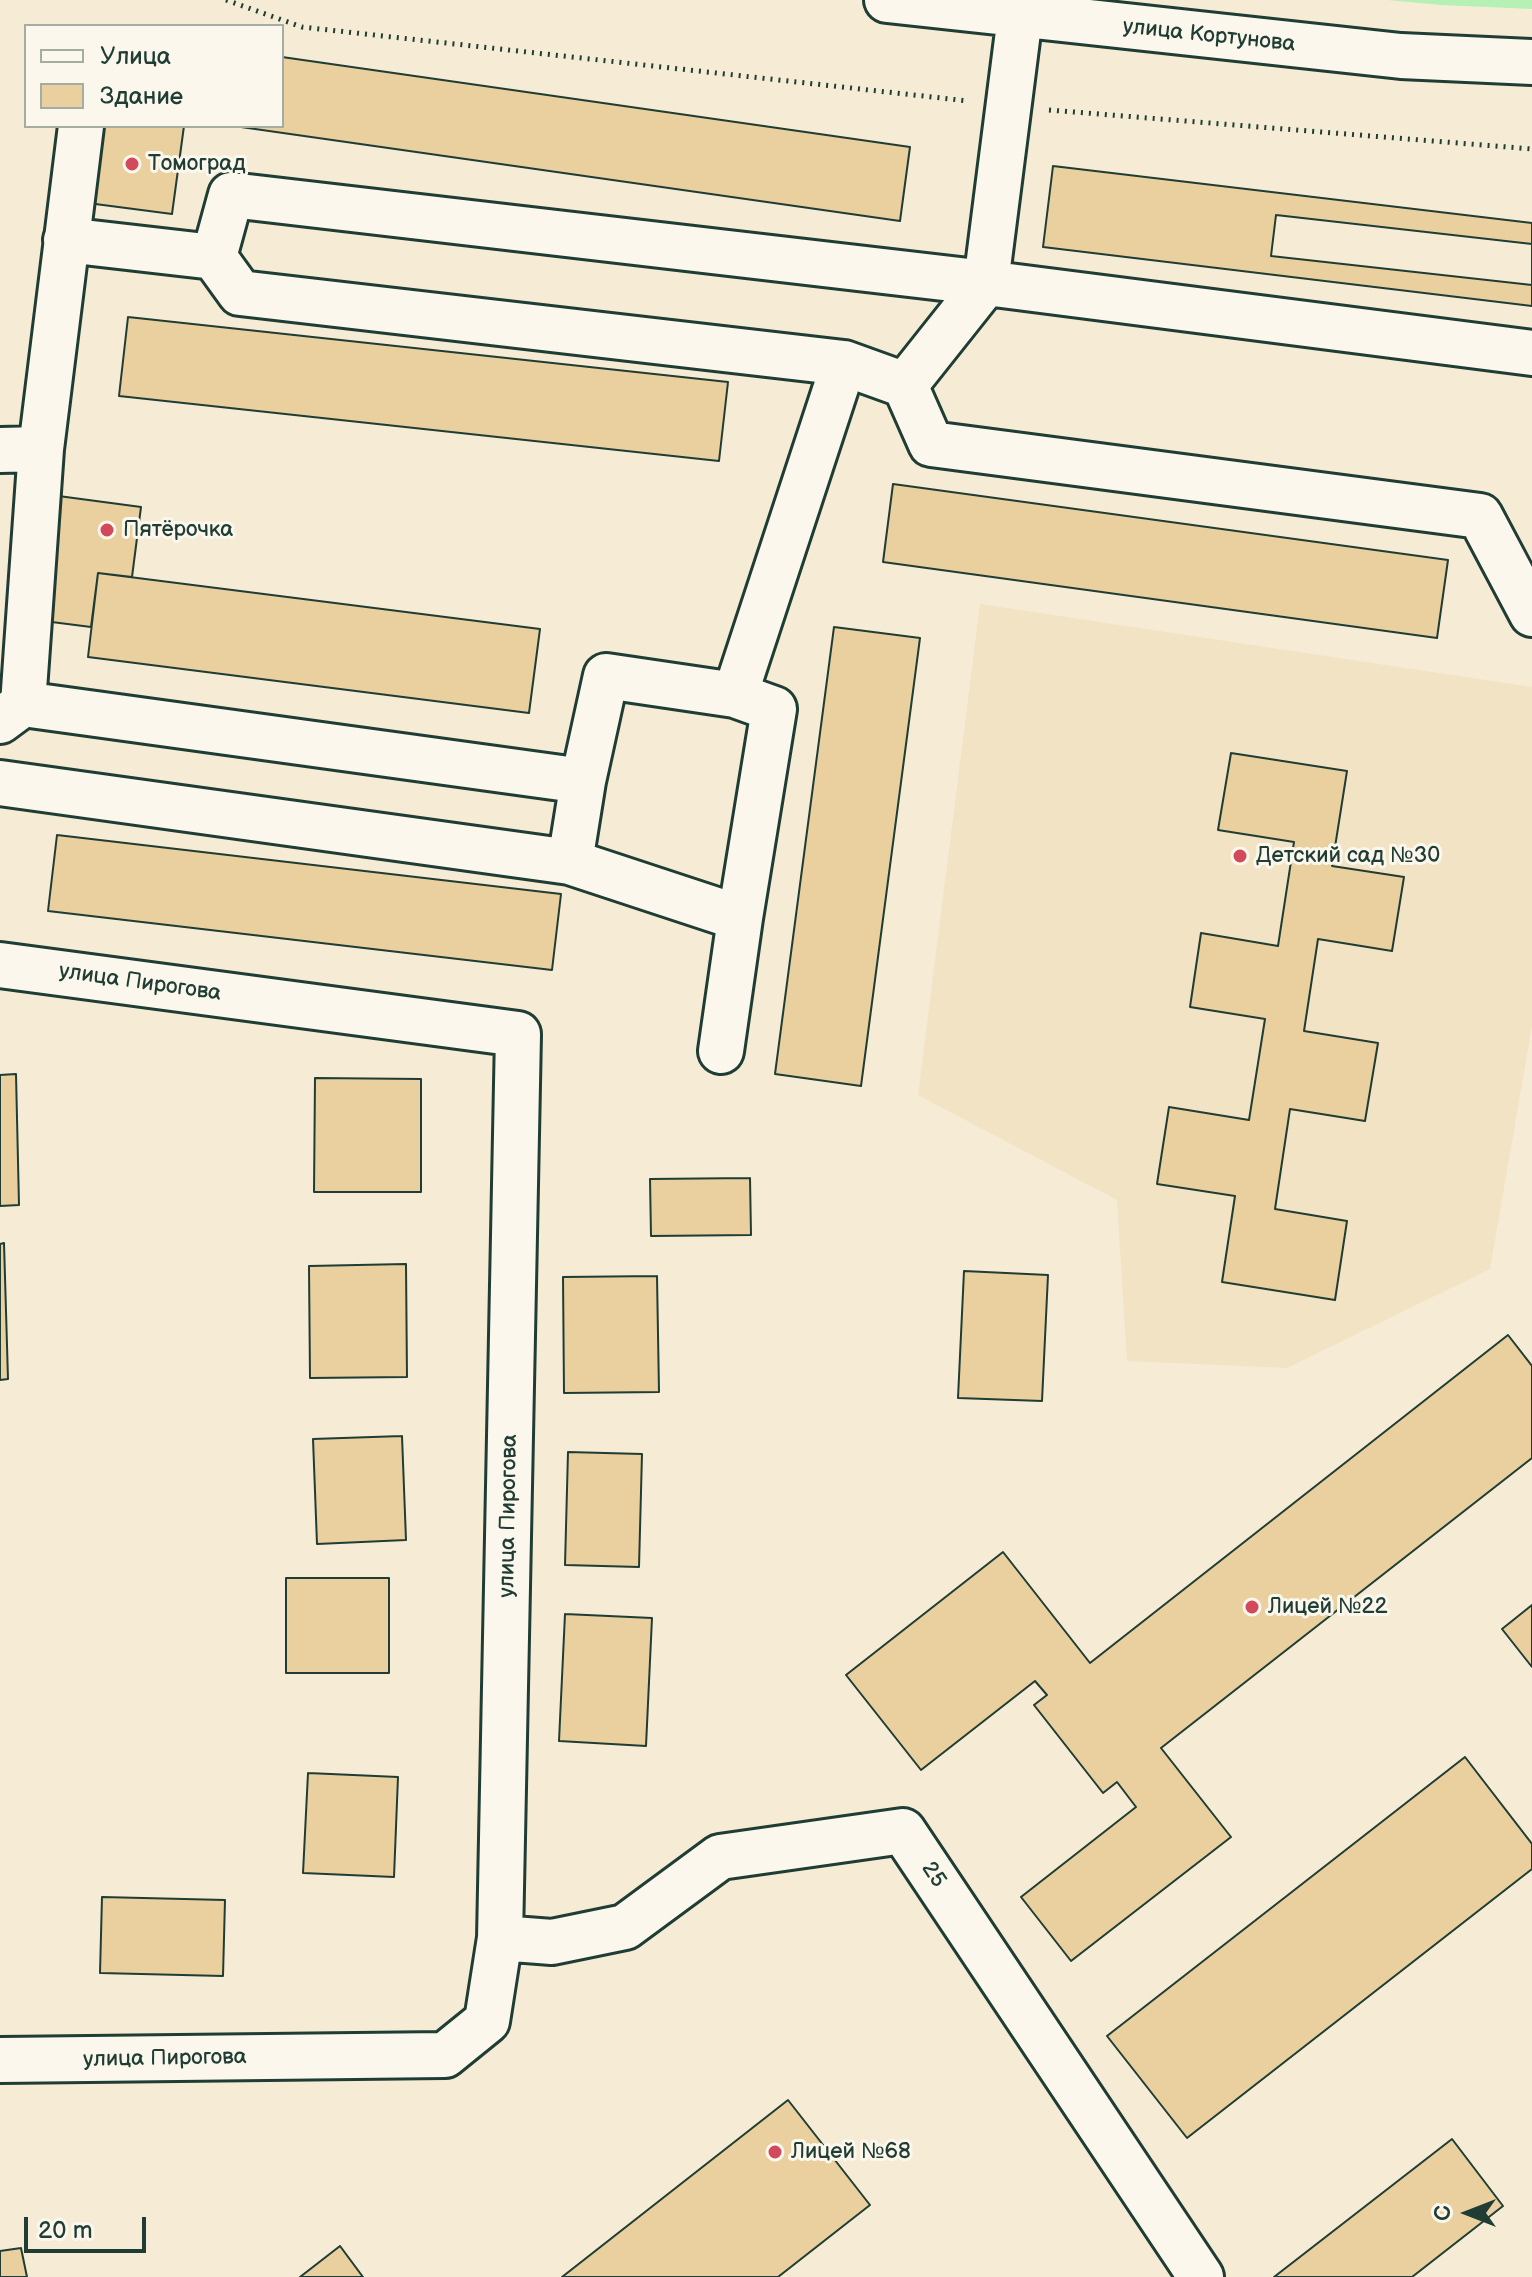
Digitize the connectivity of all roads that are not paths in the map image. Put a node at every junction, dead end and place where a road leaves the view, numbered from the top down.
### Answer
1 (887, 0) edge
2 (1020, 16) junction
3 (1532, 62) edge
4 (81, 128) edge
5 (66, 240) junction
6 (214, 257) junction
7 (986, 283) junction
8 (1532, 353) edge
9 (844, 363) junction
10 (905, 385) junction
11 (20, 449) edge
12 (1532, 614) edge
13 (735, 695) junction
14 (11, 712) edge
15 (583, 781) junction
16 (0, 783) edge
17 (570, 862) junction
18 (740, 918) junction
19 (0, 965) edge
20 (721, 1051) dead end
21 (500, 1938) junction
22 (0, 2060) edge
23 (1201, 2277) edge

1 - 2 street, улица Кортунова
2 - 3 street, улица Кортунова
2 - 7 street
4 - 5 street
5 - 6 street
5 - 11 street
6 - 7 street
6 - 9 street
7 - 8 street
7 - 10 street
9 - 10 street
9 - 13 street
10 - 12 street
11 - 14 street
13 - 15 street
13 - 18 street
14 - 15 street
15 - 17 street
16 - 17 street
17 - 18 street
18 - 20 street
19 - 21 street, улица Пирогова
21 - 22 street, улица Пирогова
21 - 23 street, 25

